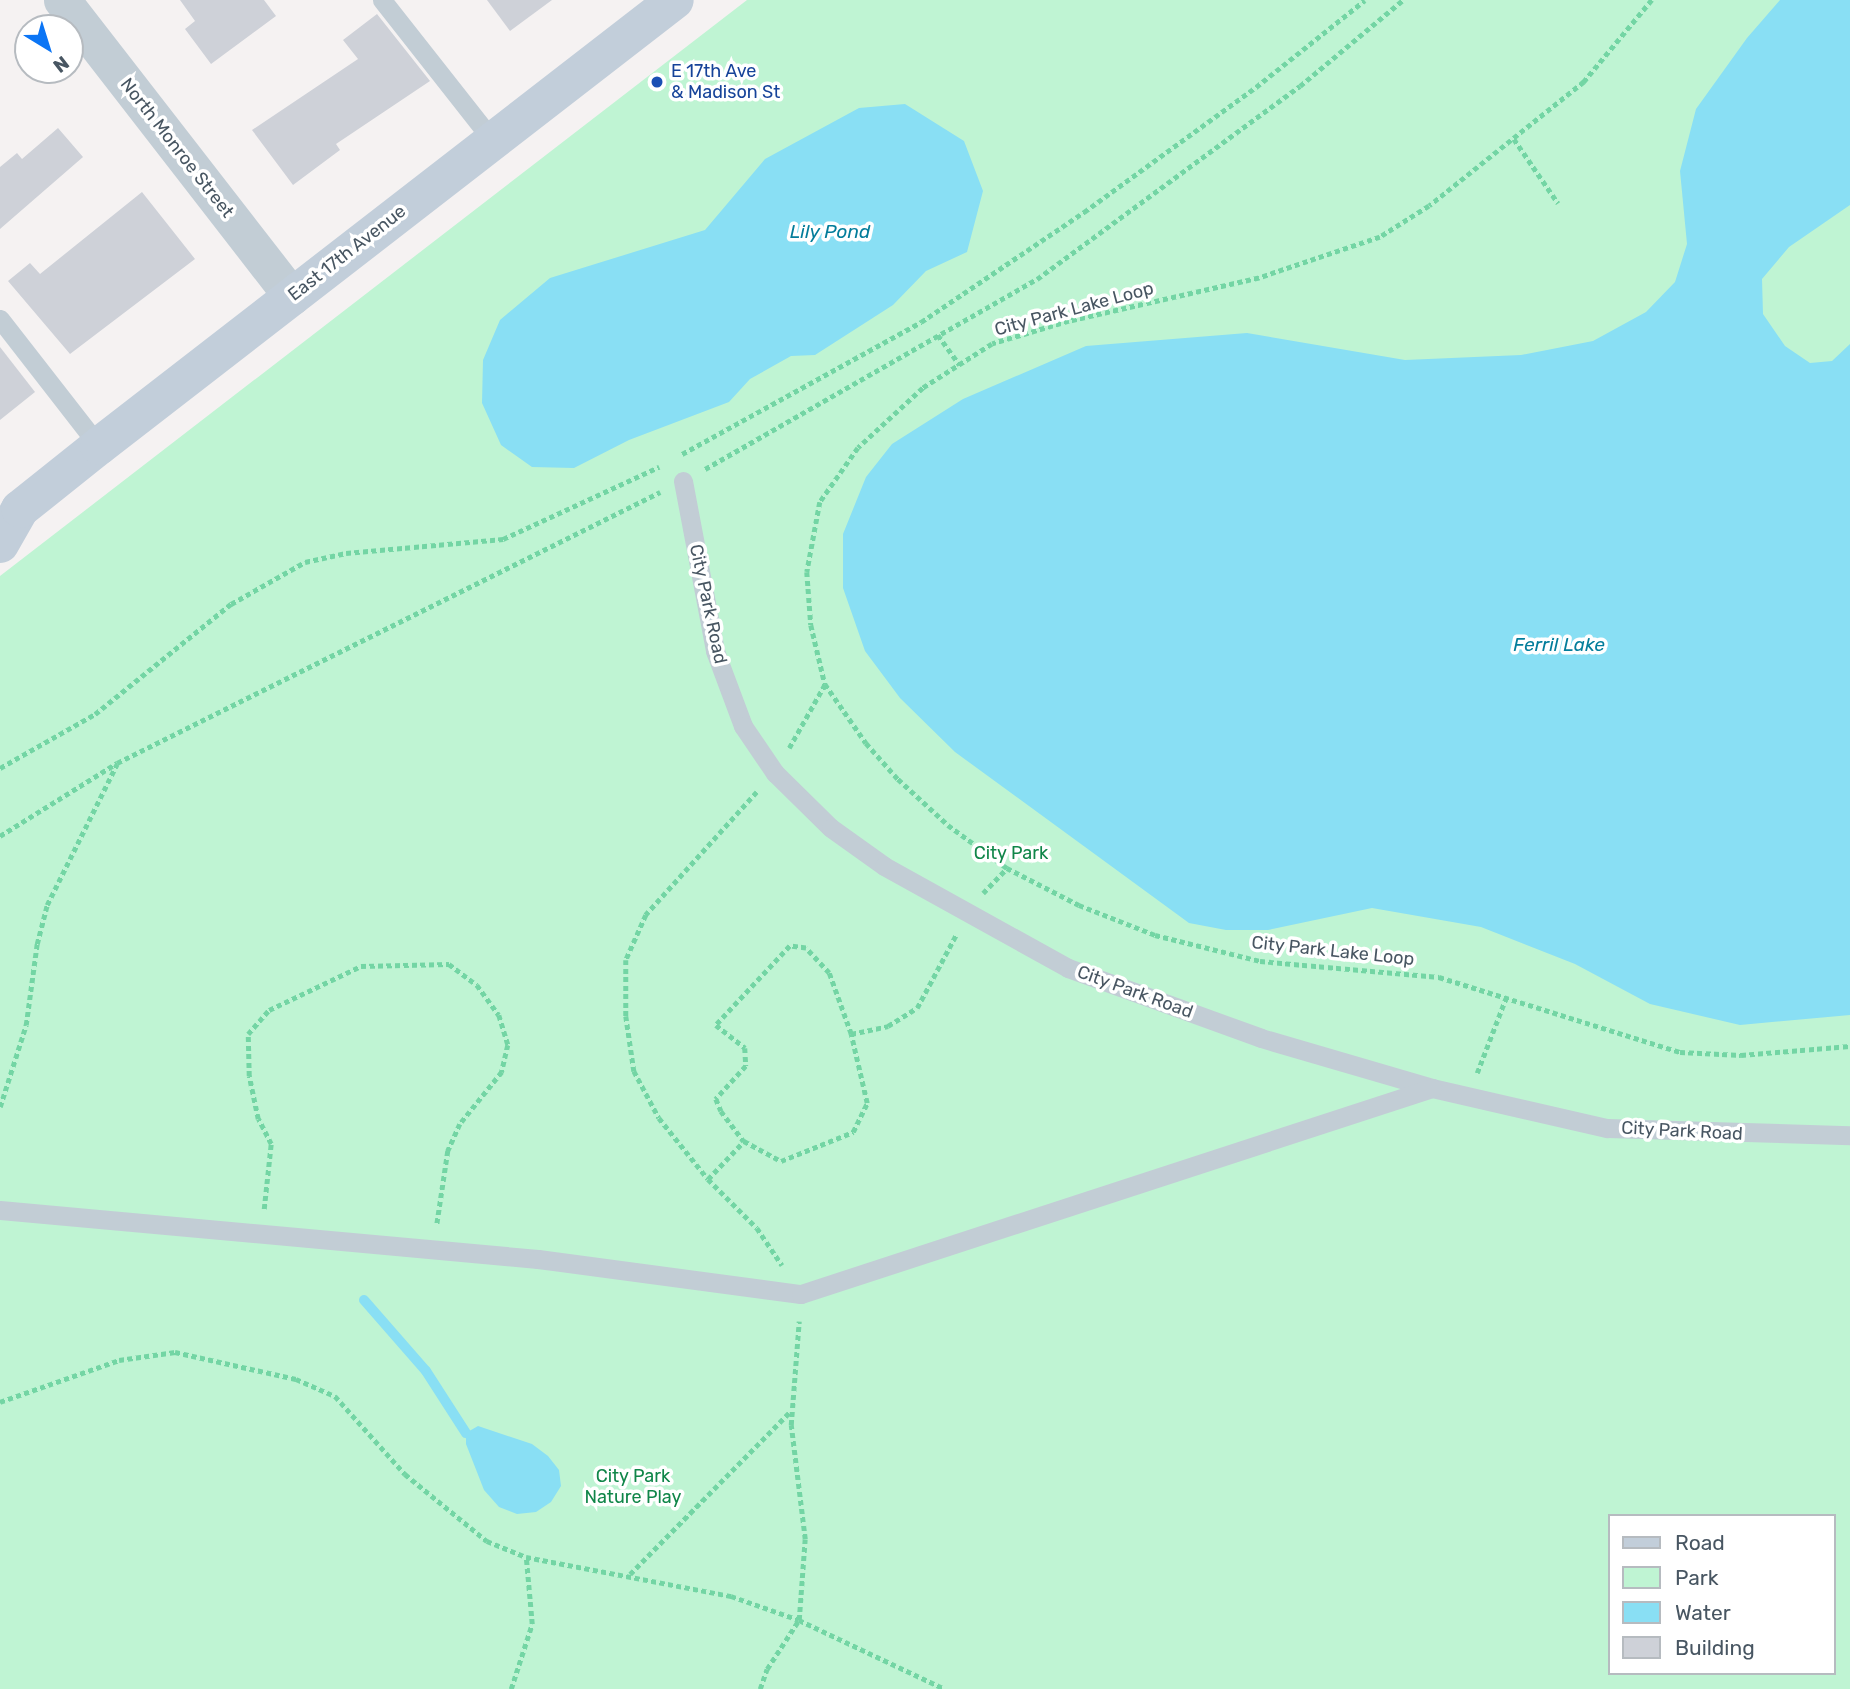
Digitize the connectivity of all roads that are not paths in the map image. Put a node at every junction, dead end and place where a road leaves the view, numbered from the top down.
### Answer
1 (62, 0) edge
2 (382, 0) edge
3 (675, 0) edge
4 (493, 141) junction
5 (292, 296) junction
6 (0, 319) edge
7 (99, 446) junction
8 (682, 481) road end
9 (10, 513) edge
10 (0, 544) edge
11 (1432, 1088) junction
12 (1850, 1135) edge
13 (0, 1210) edge

1 - 5 street, North Monroe Street
2 - 4 lane
3 - 4 main road, East 17th Avenue
4 - 5 main road, East 17th Avenue
5 - 7 main road, East 17th Avenue
6 - 7 lane
7 - 9 main road, East 17th Avenue
8 - 11 lane, City Park Road
9 - 10 main road, East 17th Avenue
11 - 12 lane, City Park Road
11 - 13 lane

